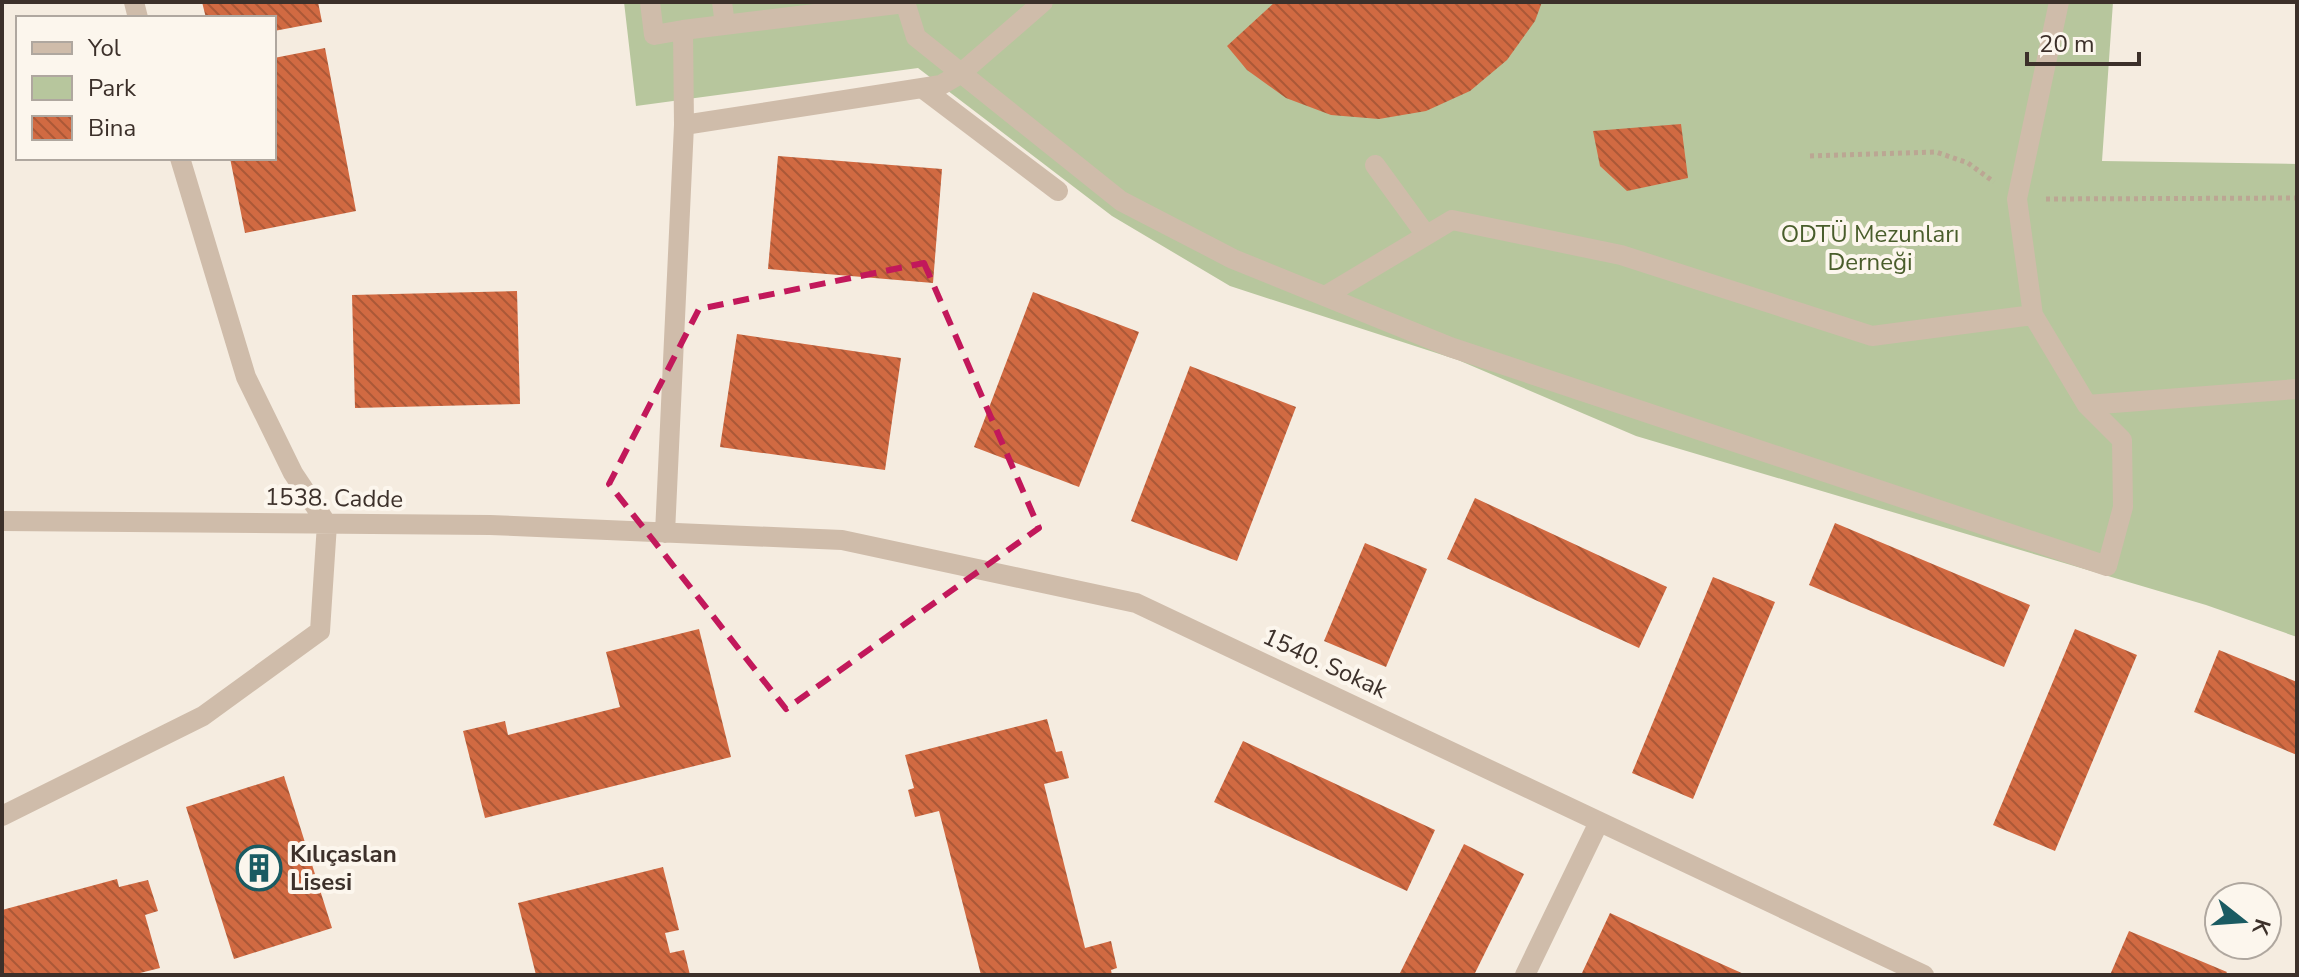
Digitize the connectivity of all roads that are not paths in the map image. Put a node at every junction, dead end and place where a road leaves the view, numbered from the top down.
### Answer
1 (650, 2) edge
2 (722, 2) edge
3 (905, 2) edge
4 (1043, 2) edge
5 (2059, 2) edge
6 (817, 7) edge
7 (725, 25) junction
8 (683, 30) junction
9 (960, 74) junction
10 (932, 86) junction
11 (684, 125) junction
12 (181, 160) edge
13 (1375, 165) dead end
14 (1058, 191) dead end
15 (1426, 235) junction
16 (1325, 296) junction
17 (2033, 315) junction
18 (2297, 389) edge
19 (2087, 405) junction
20 (2, 521) edge
21 (327, 524) junction
22 (665, 533) junction
23 (2, 816) edge
24 (1599, 822) junction
25 (1525, 975) edge
26 (1924, 975) edge

1 - 8 street
2 - 7 street
3 - 6 street
3 - 9 street
4 - 9 street
5 - 17 street
6 - 7 street
7 - 8 street
8 - 11 street
9 - 10 street
9 - 16 street
10 - 11 street
10 - 14 street
11 - 22 street
12 - 21 street
13 - 15 street
15 - 16 street
15 - 17 street
16 - 19 street
17 - 19 street
18 - 19 street
20 - 21 street, 1538. Cadde
21 - 22 street, 1538. Cadde
21 - 23 street
22 - 24 street, 1540. Sokak
24 - 25 street
24 - 26 street, 1540. Sokak

